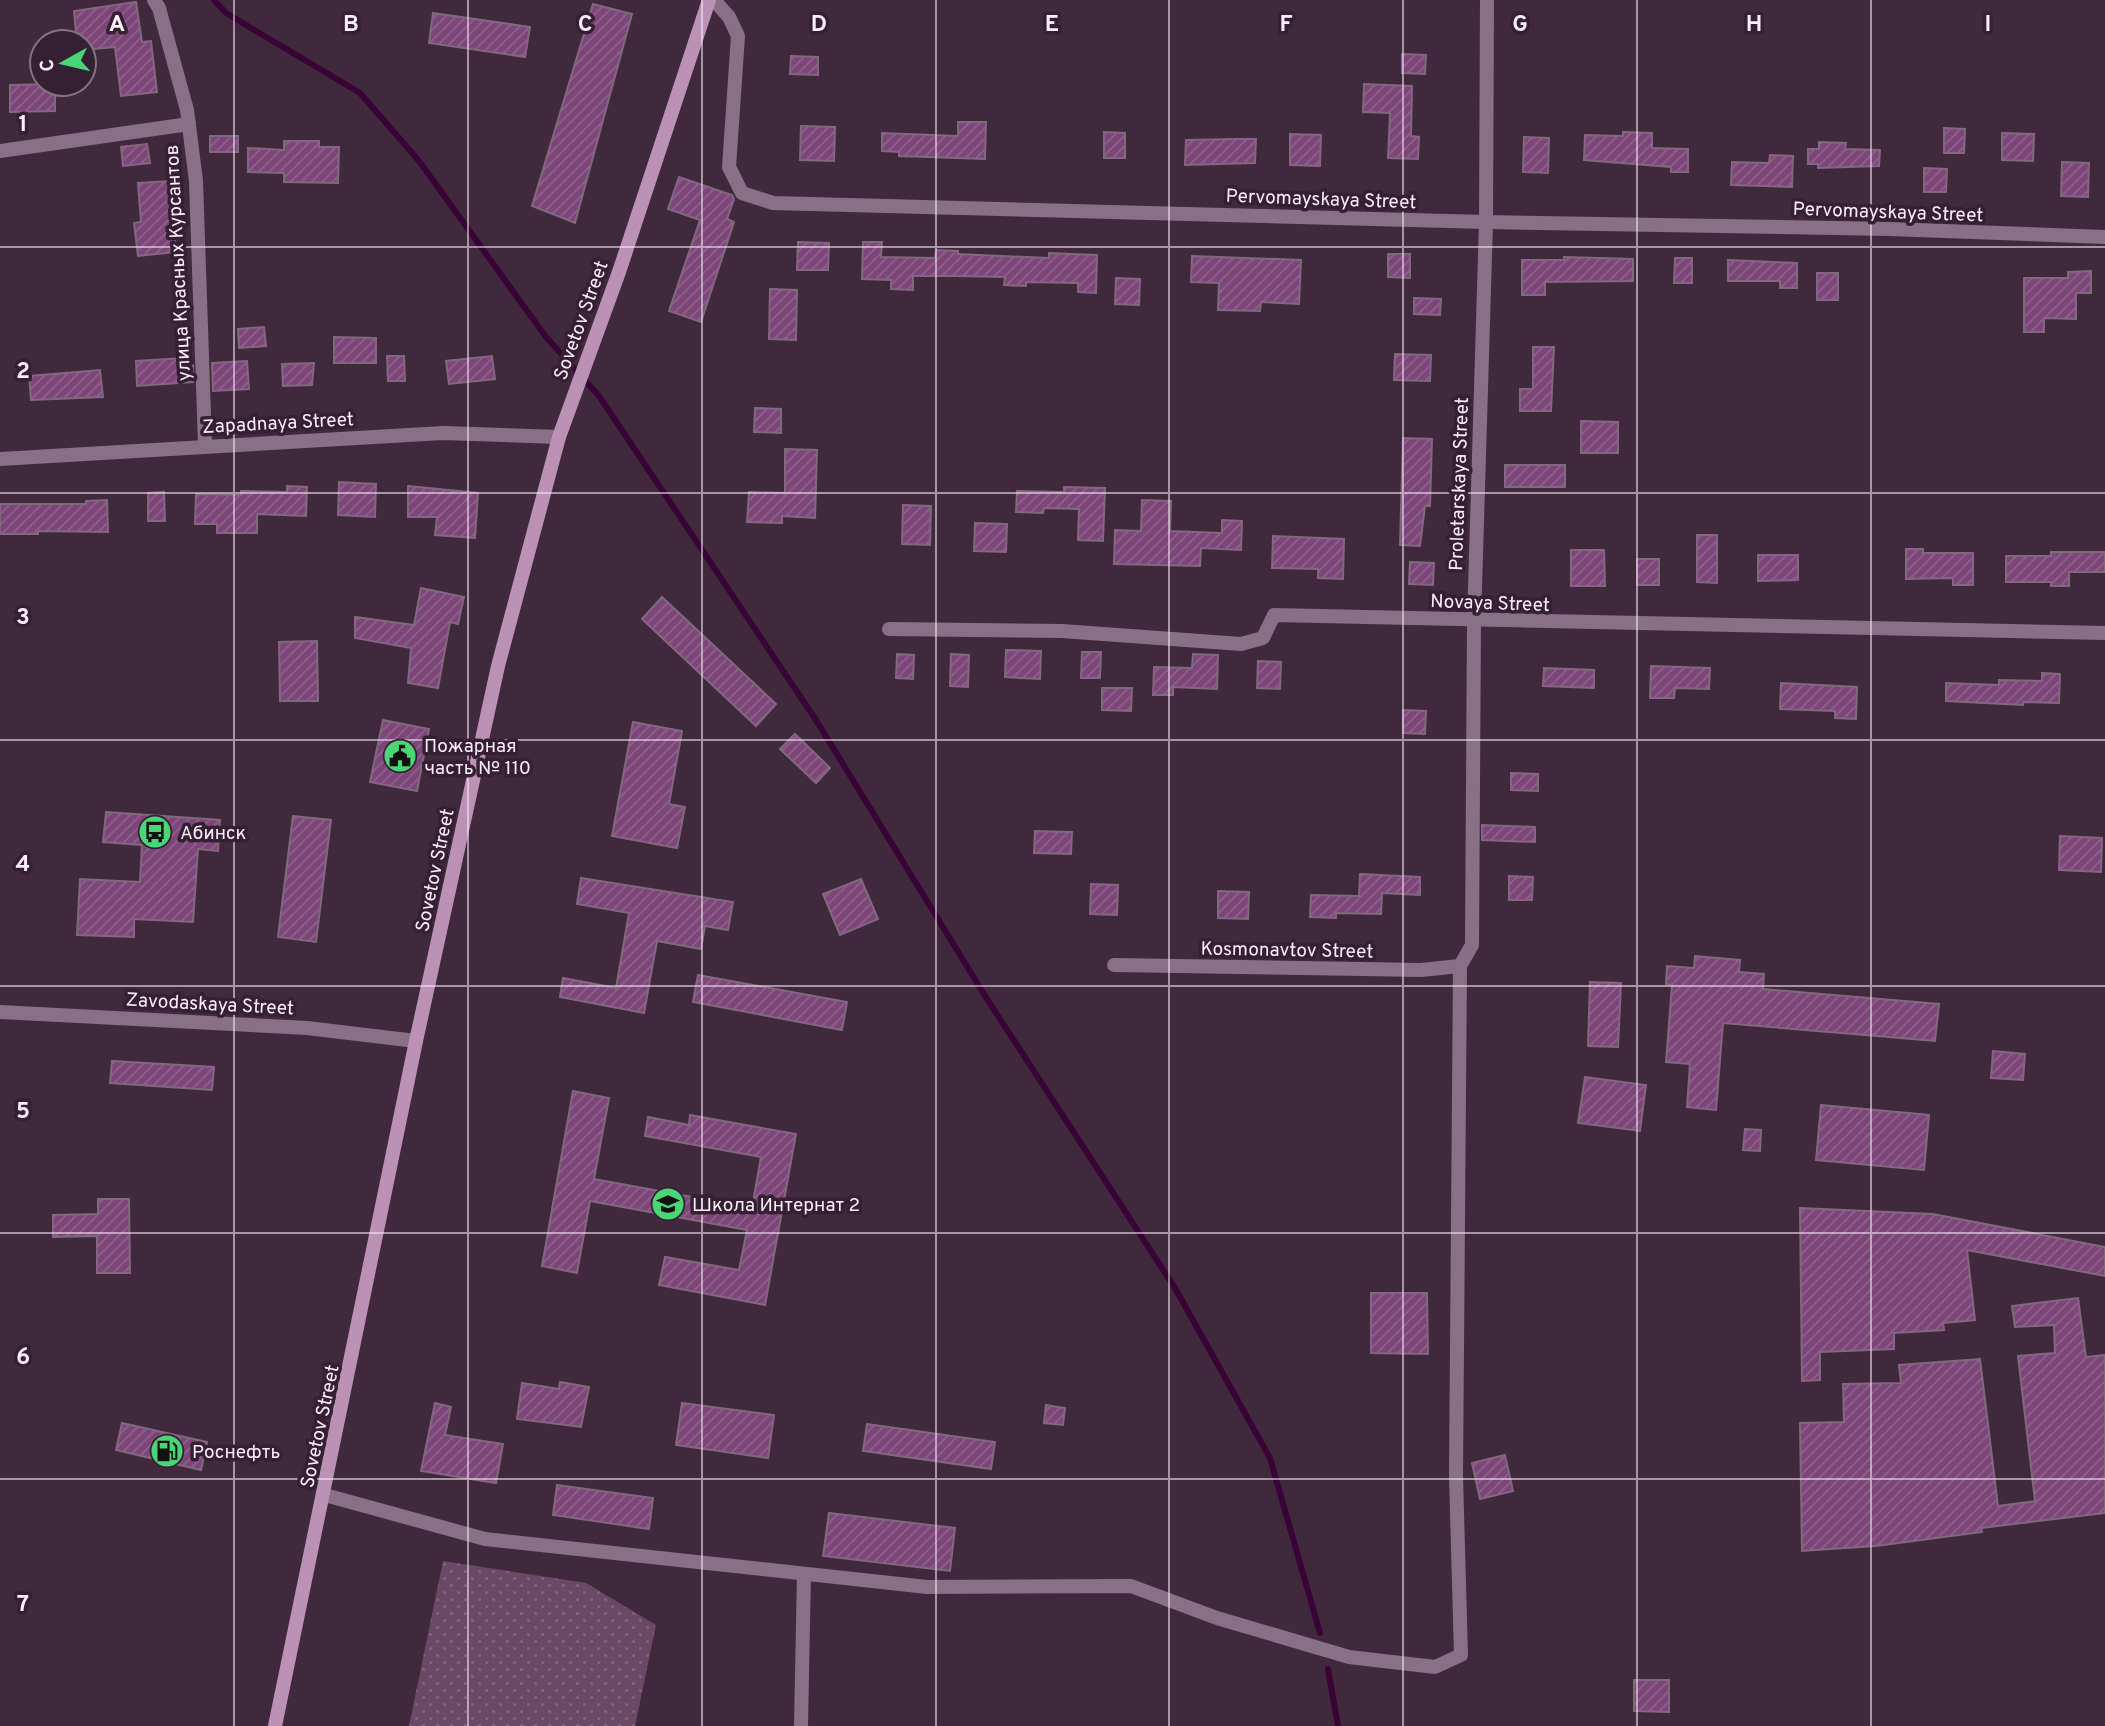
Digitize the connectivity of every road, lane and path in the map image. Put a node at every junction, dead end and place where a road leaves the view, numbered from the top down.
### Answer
1 (154, 0) edge
2 (712, 0) edge
3 (1487, 0) edge
4 (189, 124) junction
5 (0, 150) edge
6 (1486, 222) junction
7 (2105, 237) edge
8 (559, 437) junction
9 (205, 444) junction
10 (0, 459) edge
11 (1474, 622) junction
12 (889, 628) dead end
13 (2105, 633) edge
14 (1114, 965) dead end
15 (1460, 966) junction
16 (0, 1012) edge
17 (416, 1041) junction
18 (325, 1495) junction
19 (804, 1574) junction
20 (275, 1726) edge
21 (801, 1726) edge

1 - 4 street, улица Красных Курсантов
2 - 6 street, Pervomayskaya Street
2 - 8 main road, Sovetov Street
3 - 6 street, Proletarskaya Street
4 - 5 street
4 - 9 street, улица Красных Курсантов
6 - 7 street, Pervomayskaya Street
6 - 11 street, Proletarskaya Street
8 - 9 street, Zapadnaya Street
8 - 17 main road, Sovetov Street
9 - 10 street, Zapadnaya Street
11 - 12 street, Novaya Street
11 - 13 street, Novaya Street
11 - 15 street, Proletarskaya Street
14 - 15 street, Kosmonavtov Street
15 - 19 street
16 - 17 street, Zavodaskaya Street
17 - 18 main road, Sovetov Street
18 - 19 street
18 - 20 main road, Sovetov Street
19 - 21 street

